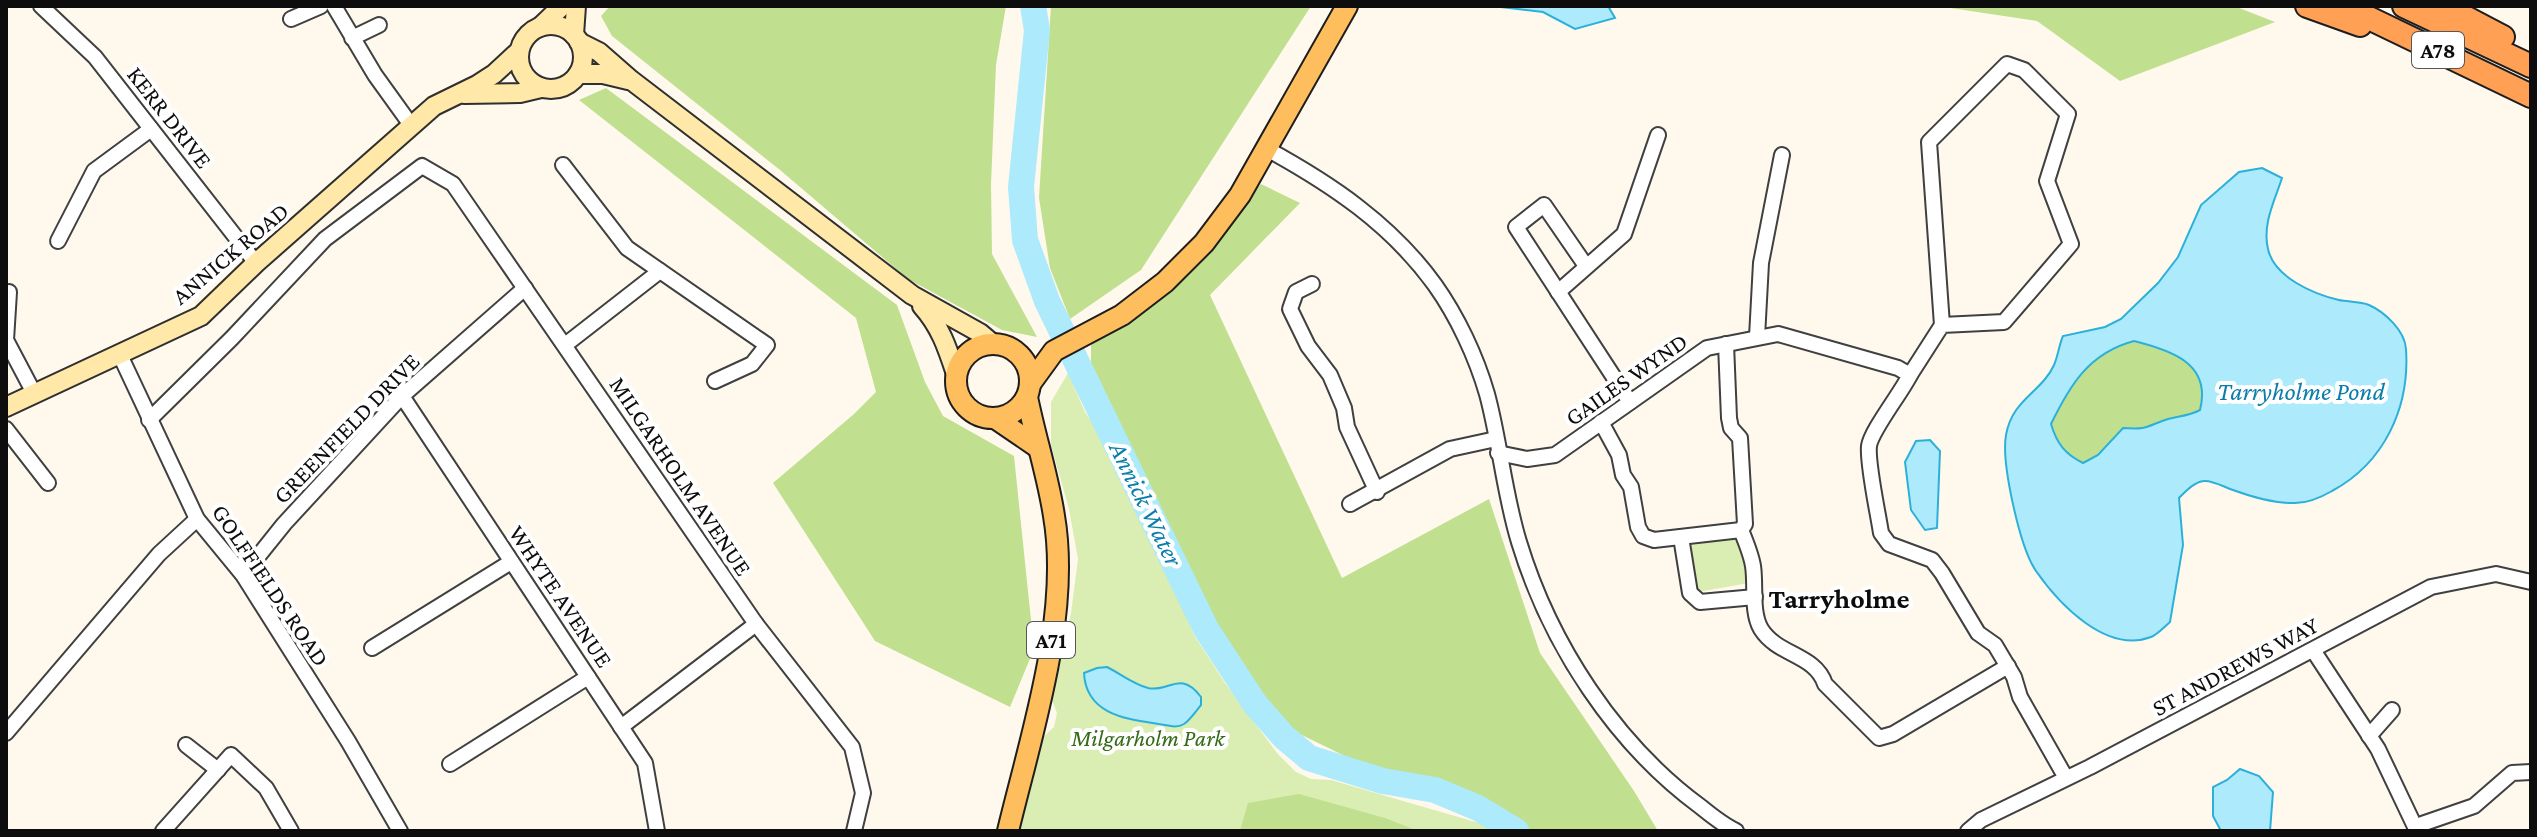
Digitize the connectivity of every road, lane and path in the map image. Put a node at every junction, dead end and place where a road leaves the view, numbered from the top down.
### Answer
1 (41, 6) edge
2 (321, 6) edge
3 (334, 6) edge
4 (562, 6) edge
5 (576, 6) edge
6 (1347, 6) edge
7 (2307, 6) edge
8 (2344, 6) edge
9 (2404, 6) edge
10 (2444, 6) edge
11 (291, 19) dead end
12 (379, 25) dead end
13 (540, 27) junction
14 (352, 38) junction
15 (577, 38) junction
16 (519, 51) junction
17 (2531, 53) edge
18 (2459, 61) junction
19 (2531, 66) edge
20 (578, 74) junction
21 (631, 80) junction
22 (541, 88) junction
23 (457, 94) junction
24 (2531, 96) edge
25 (411, 125) junction
26 (151, 129) junction
27 (1658, 135) dead end
28 (1267, 149) junction
29 (1782, 155) dead end
30 (563, 165) dead end
31 (58, 241) dead end
32 (256, 263) junction
33 (1586, 266) junction
34 (660, 271) junction
35 (1312, 284) dead end
36 (525, 288) junction
37 (9, 292) dead end
38 (1558, 292) junction
39 (912, 295) junction
40 (1942, 325) junction
41 (1757, 337) junction
42 (6, 340) edge
43 (1726, 344) junction
44 (565, 345) junction
45 (1003, 347) junction
46 (1054, 351) junction
47 (120, 355) junction
48 (1910, 375) junction
49 (957, 377) junction
50 (715, 381) dead end
51 (1028, 390) junction
52 (35, 395) junction
53 (402, 396) junction
54 (1630, 402) junction
55 (6, 407) edge
56 (995, 418) junction
57 (149, 420) junction
58 (1601, 422) junction
59 (6, 429) edge
60 (1036, 446) junction
61 (1497, 446) junction
62 (48, 483) dead end
63 (1377, 492) junction
64 (1350, 504) dead end
65 (197, 519) junction
66 (1741, 530) junction
67 (1681, 537) junction
68 (511, 562) junction
69 (243, 575) junction
70 (2531, 582) edge
71 (1755, 597) junction
72 (756, 624) junction
73 (372, 648) dead end
74 (2313, 650) junction
75 (2008, 666) junction
76 (588, 677) junction
77 (2392, 710) dead end
78 (9, 724) edge
79 (621, 727) junction
80 (2369, 736) junction
81 (186, 745) dead end
82 (450, 764) dead end
83 (218, 770) junction
84 (2531, 772) edge
85 (2066, 778) junction
86 (2416, 829) edge
87 (163, 831) edge
88 (291, 831) edge
89 (400, 831) edge
90 (657, 831) edge
91 (854, 831) edge
92 (1008, 831) edge
93 (1736, 831) edge
94 (1968, 831) edge

1 - 26 street, KERR DRIVE
2 - 11 street
3 - 14 street
4 - 13 main road
5 - 15 main road
6 - 28 main road
7 - 18 highway, A78
8 - 18 highway, A78
9 - 19 highway, A78
10 - 17 highway, A78
12 - 14 street
13 - 15 main road
13 - 16 main road
14 - 25 street
15 - 20 main road
15 - 21 main road
16 - 22 main road
16 - 23 main road, ANNICK ROAD
18 - 24 highway, A78
20 - 21 main road
20 - 22 main road
21 - 39 main road
22 - 23 main road
23 - 25 main road, ANNICK ROAD
25 - 32 main road, ANNICK ROAD
26 - 31 street
26 - 32 street, KERR DRIVE
27 - 33 street
28 - 46 main road
28 - 61 street
29 - 41 street
30 - 34 street
32 - 47 main road, ANNICK ROAD
33 - 38 street
33 - 38 street
34 - 44 street
34 - 50 street
35 - 63 street
36 - 44 street, MILGARHOLM AVENUE
36 - 53 street, GREENFIELD DRIVE
36 - 57 street, MILGARHOLM AVENUE
37 - 42 street
38 - 54 street
39 - 45 main road
39 - 49 main road
40 - 40 street
40 - 48 street
41 - 43 street, GAILES WYND
41 - 48 street, GAILES WYND
42 - 52 street
43 - 54 street, GAILES WYND
43 - 66 street
44 - 72 street, MILGARHOLM AVENUE
45 - 46 main road
45 - 49 main road
45 - 51 main road, A71
46 - 51 main road
47 - 52 main road, ANNICK ROAD
47 - 57 street, GOLFFIELDS ROAD
48 - 75 street
49 - 56 main road
51 - 56 main road
51 - 60 main road, A71
52 - 55 main road, ANNICK ROAD
53 - 68 street, WHYTE AVENUE
53 - 69 street, GREENFIELD DRIVE
54 - 58 street, GAILES WYND
56 - 60 main road
57 - 65 street, GOLFFIELDS ROAD
58 - 61 street, GAILES WYND
58 - 67 street
59 - 62 street
60 - 92 main road, A71
61 - 63 street, GAILES WYND
61 - 93 street
63 - 64 street, GAILES WYND
65 - 69 street, GOLFFIELDS ROAD
65 - 78 street
66 - 67 street
66 - 71 street
67 - 71 street
68 - 73 street
68 - 76 street, WHYTE AVENUE
69 - 89 street, GOLFFIELDS ROAD
70 - 74 street, ST ANDREWS WAY
71 - 75 street
72 - 79 street
72 - 91 street, MILGARHOLM AVENUE
74 - 80 street
74 - 85 street, ST ANDREWS WAY
75 - 85 street
76 - 79 street, WHYTE AVENUE
76 - 82 street
77 - 80 street
79 - 90 street, WHYTE AVENUE
80 - 86 street
81 - 83 street
83 - 87 street
83 - 88 street
84 - 86 street
85 - 94 street, ST ANDREWS WAY

